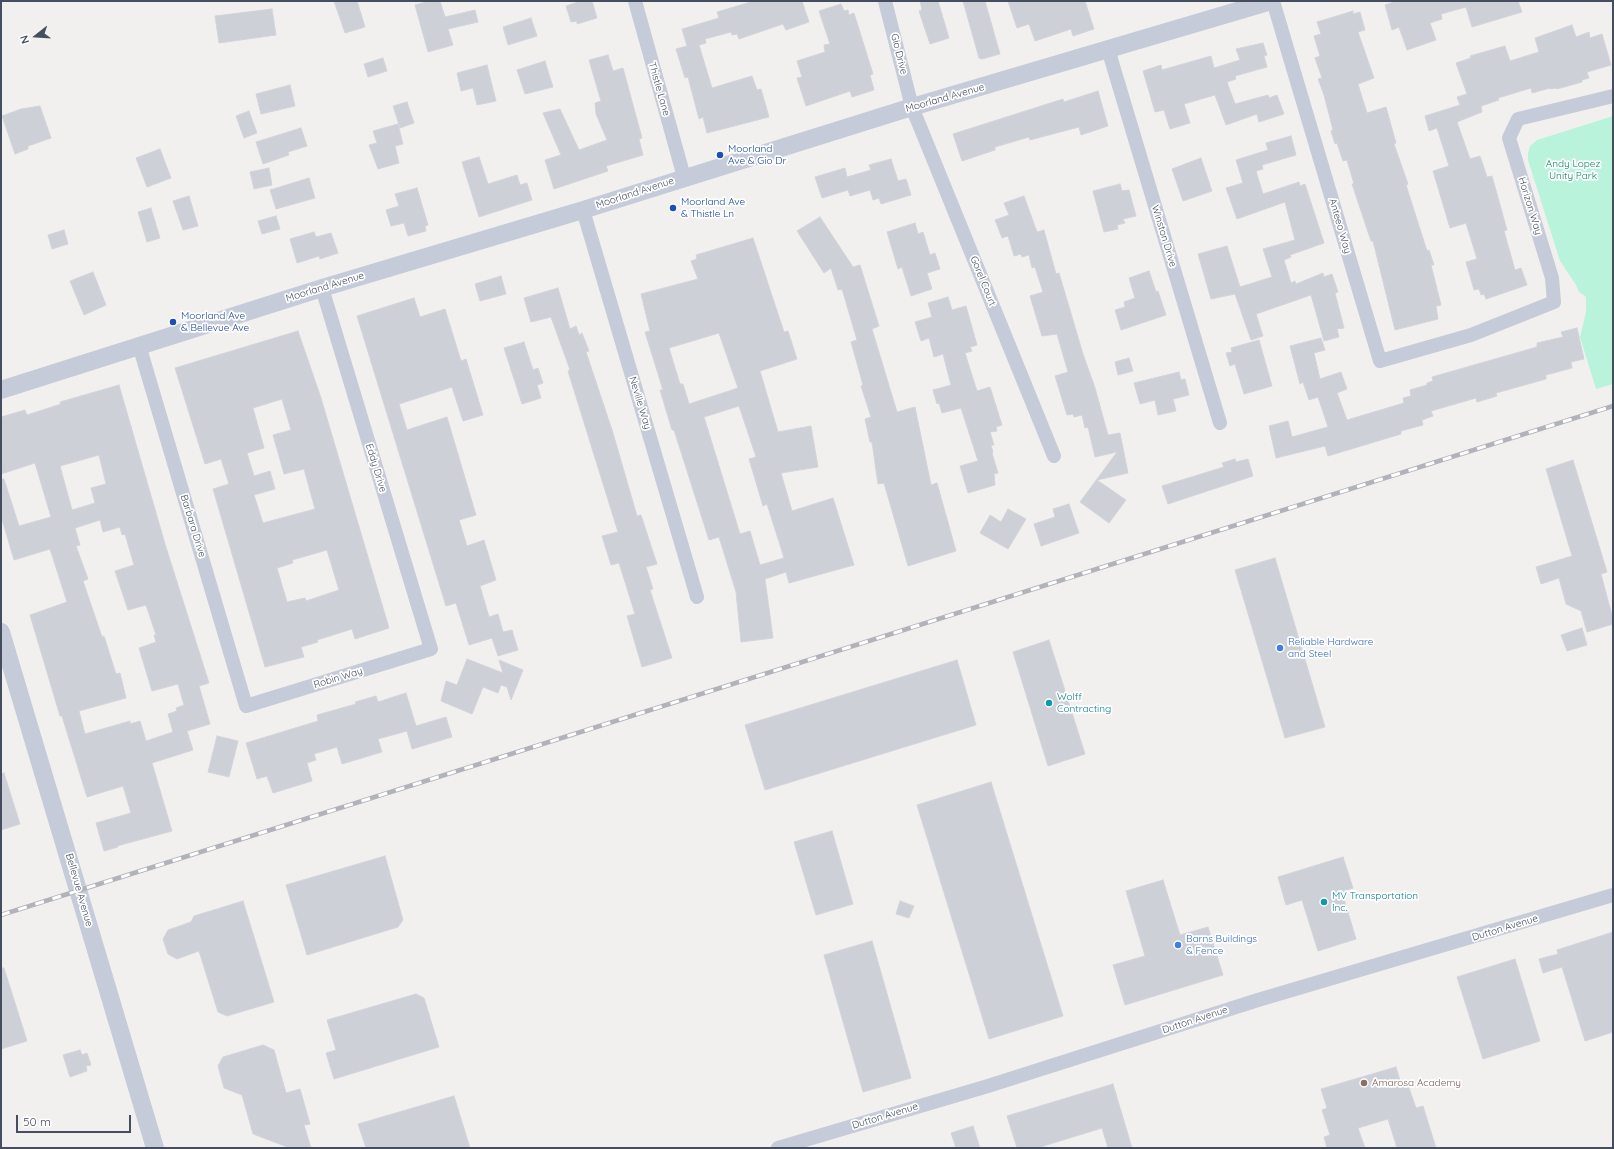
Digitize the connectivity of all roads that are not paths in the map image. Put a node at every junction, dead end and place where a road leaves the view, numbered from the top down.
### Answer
1 (635, 1) edge
2 (885, 1) edge
3 (1272, 1) edge
4 (1108, 49) junction
5 (1613, 96) edge
6 (912, 107) junction
7 (684, 177) junction
8 (583, 210) junction
9 (322, 288) junction
10 (1471, 335) joint
11 (139, 345) junction
12 (1, 390) edge
13 (1220, 423) dead end
14 (1054, 456) dead end
15 (698, 597) dead end
16 (1, 632) edge
17 (430, 649) joint
18 (5, 655) edge
19 (246, 706) joint
20 (1613, 895) edge
21 (155, 1148) edge
22 (778, 1148) edge

1 - 7 street, Thistle Lane
2 - 6 street, Gio Drive
3 - 4 street, Moorland Avenue
3 - 10 street, Anteeo Way
4 - 6 street, Moorland Avenue
4 - 13 street, Winston Drive
5 - 10 street, Horizon Way
6 - 7 street, Moorland Avenue
6 - 14 street, Gorel Court
7 - 8 street, Moorland Avenue
8 - 9 street, Moorland Avenue
8 - 15 street, Neville Way
9 - 11 street, Moorland Avenue
9 - 17 street, Eddy Drive
11 - 12 street, Moorland Avenue
11 - 19 street, Barbara Drive
16 - 18 street, Bellevue Avenue
17 - 19 street, Robin Way
18 - 21 street, Bellevue Avenue
20 - 22 street, Dutton Avenue

